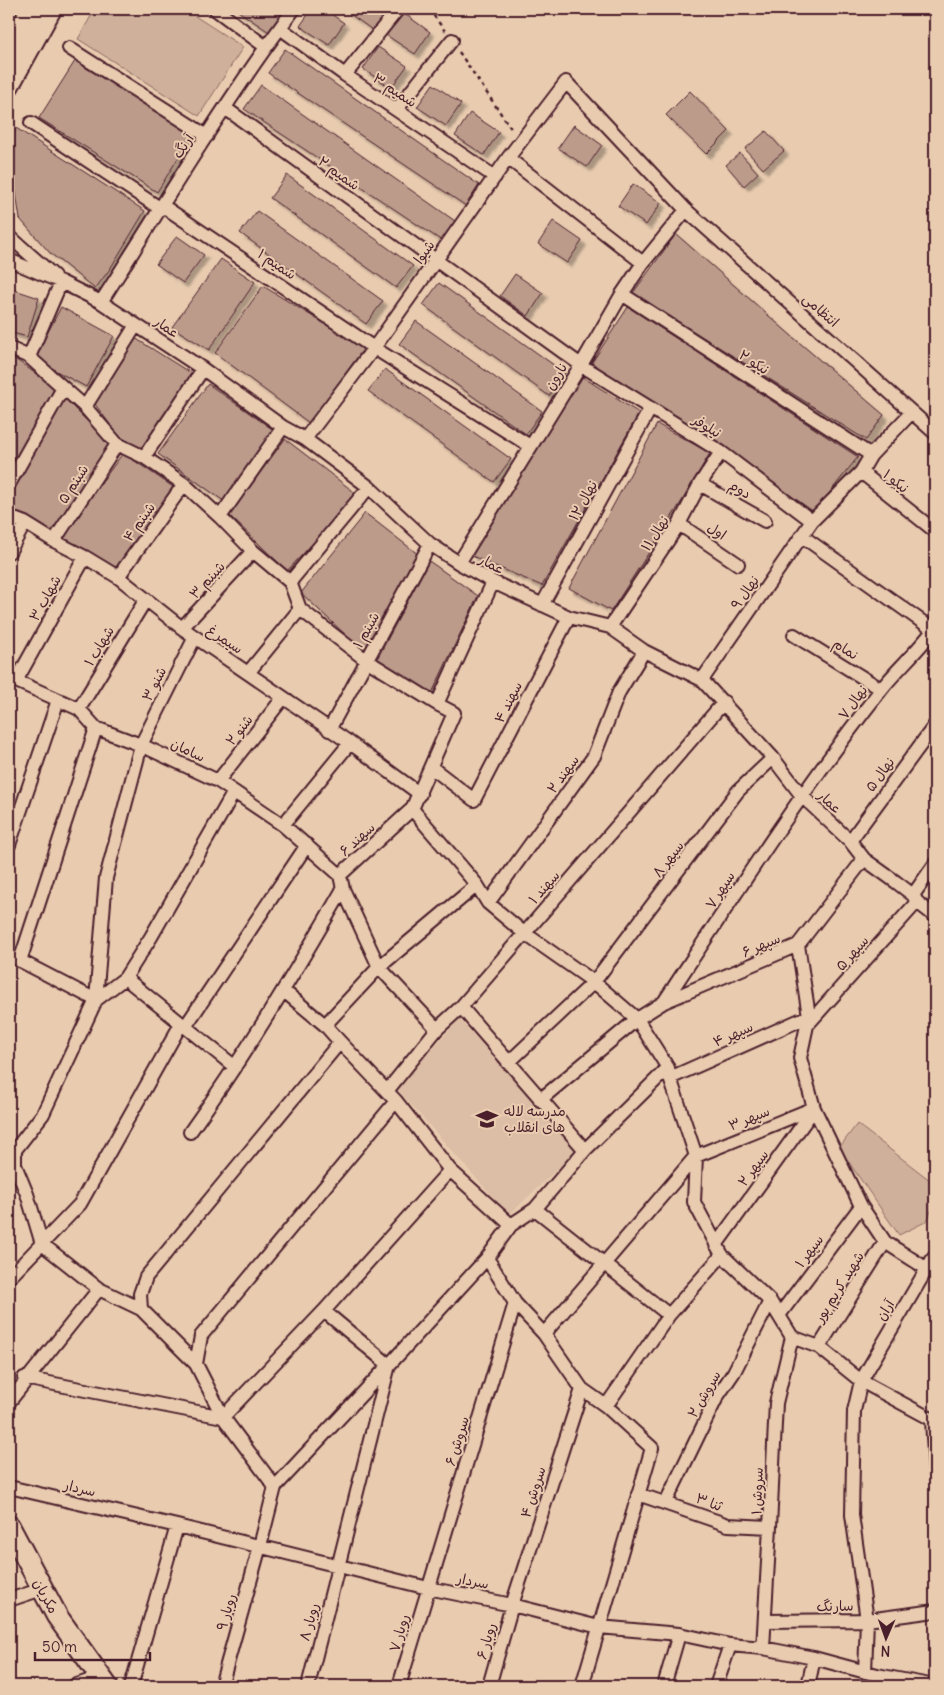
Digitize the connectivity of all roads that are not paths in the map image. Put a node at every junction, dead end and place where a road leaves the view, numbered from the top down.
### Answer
1 (32, 9) edge
2 (51, 9) edge
3 (215, 9) edge
4 (294, 9) edge
5 (398, 9) edge
6 (280, 28) junction
7 (452, 40) road end
8 (9, 46) edge
9 (266, 46) junction
10 (69, 48) dead end
11 (345, 75) junction
12 (566, 82) joint
13 (9, 85) edge
14 (225, 108) junction
15 (397, 109) junction
16 (31, 123) dead end
17 (207, 136) junction
18 (508, 158) junction
19 (495, 177) junction
20 (162, 208) junction
21 (686, 210) junction
22 (9, 236) edge
23 (9, 260) edge
24 (436, 261) junction
25 (643, 263) junction
26 (61, 282) junction
27 (622, 294) junction
28 (101, 302) junction
29 (136, 325) junction
30 (9, 348) edge
31 (374, 348) junction
32 (29, 357) junction
33 (581, 365) junction
34 (203, 369) junction
35 (63, 388) junction
36 (85, 407) junction
37 (650, 409) junction
38 (912, 412) junction
39 (283, 428) junction
40 (935, 433) edge
41 (305, 439) junction
42 (117, 444) junction
43 (530, 446) junction
44 (721, 452) junction
45 (871, 455) junction
46 (144, 457) junction
47 (861, 472) junction
48 (9, 484) edge
49 (184, 484) junction
50 (700, 484) junction
51 (369, 487) junction
52 (9, 516) edge
53 (220, 517) junction
54 (765, 521) dead end
55 (812, 521) junction
56 (25, 523) junction
57 (679, 524) junction
58 (935, 532) edge
59 (802, 536) junction
60 (54, 541) junction
61 (430, 544) junction
62 (253, 551) junction
63 (9, 552) edge
64 (85, 556) junction
65 (459, 564) junction
66 (738, 564) dead end
67 (118, 577) junction
68 (290, 582) junction
69 (493, 582) junction
70 (146, 599) junction
71 (542, 605) junction
72 (300, 609) junction
73 (569, 617) junction
74 (610, 627) junction
75 (182, 628) junction
76 (935, 630) edge
77 (794, 635) dead end
78 (195, 637) junction
79 (644, 650) junction
80 (366, 660) junction
81 (248, 673) junction
82 (702, 680) junction
83 (12, 681) edge
84 (881, 689) junction
85 (283, 698) junction
86 (58, 700) junction
87 (724, 702) junction
88 (437, 704) junction
89 (79, 709) junction
90 (935, 725) edge
91 (96, 728) junction
92 (329, 730) junction
93 (350, 742) junction
94 (141, 745) junction
95 (773, 758) junction
96 (431, 767) junction
97 (218, 781) junction
98 (234, 792) junction
99 (420, 794) junction
100 (802, 796) junction
101 (412, 809) junction
102 (283, 825) junction
103 (850, 841) junction
104 (9, 845) edge
105 (307, 845) junction
106 (864, 859) junction
107 (935, 864) edge
108 (340, 875) junction
109 (477, 885) junction
110 (343, 889) junction
111 (915, 899) junction
112 (488, 904) junction
113 (935, 916) edge
114 (524, 933) junction
115 (798, 945) junction
116 (14, 958) edge
117 (379, 966) junction
118 (125, 978) junction
119 (594, 982) junction
120 (284, 991) junction
121 (96, 1000) junction
122 (664, 1002) junction
123 (462, 1007) junction
124 (637, 1019) junction
125 (809, 1020) junction
126 (183, 1025) junction
127 (326, 1025) junction
128 (437, 1029) junction
129 (340, 1042) junction
130 (508, 1063) junction
131 (235, 1067) junction
132 (669, 1073) junction
133 (387, 1090) junction
134 (540, 1100) junction
135 (396, 1101) junction
136 (814, 1108) junction
137 (190, 1132) dead end
138 (585, 1150) junction
139 (696, 1156) junction
140 (450, 1170) junction
141 (862, 1206) junction
142 (535, 1209) junction
143 (511, 1225) junction
144 (885, 1242) junction
145 (42, 1244) junction
146 (719, 1250) junction
147 (935, 1255) edge
148 (487, 1258) junction
149 (604, 1265) junction
150 (931, 1272) edge
151 (9, 1278) edge
152 (99, 1289) junction
153 (770, 1301) junction
154 (515, 1303) junction
155 (141, 1309) junction
156 (324, 1310) junction
157 (780, 1314) junction
158 (668, 1315) junction
159 (544, 1334) junction
160 (792, 1337) junction
161 (819, 1347) junction
162 (196, 1364) junction
163 (389, 1365) junction
164 (26, 1379) junction
165 (861, 1381) junction
166 (582, 1389) junction
167 (9, 1402) edge
168 (606, 1406) junction
169 (223, 1417) junction
170 (934, 1418) edge
171 (935, 1471) edge
172 (9, 1487) edge
173 (275, 1487) junction
174 (638, 1494) junction
175 (666, 1502) junction
176 (9, 1526) edge
177 (177, 1526) junction
178 (770, 1527) junction
179 (260, 1546) junction
180 (340, 1566) junction
181 (428, 1588) junction
182 (42, 1589) junction
183 (9, 1600) edge
184 (512, 1605) junction
185 (935, 1611) edge
186 (867, 1620) junction
187 (765, 1621) junction
188 (599, 1627) junction
189 (680, 1634) junction
190 (730, 1645) junction
191 (762, 1648) junction
192 (814, 1658) junction
193 (872, 1678) edge
194 (104, 1682) edge
195 (74, 1686) edge
196 (131, 1686) edge
197 (221, 1686) edge
198 (308, 1686) edge
199 (399, 1686) edge
200 (489, 1686) edge
201 (582, 1686) edge
202 (664, 1686) edge
203 (716, 1686) edge
204 (808, 1686) edge
205 (935, 1686) edge

1 - 8 main road
2 - 13 main road
3 - 9 street
4 - 6 street, آرنگ
5 - 11 street
6 - 9 street, آرنگ
6 - 11 street, شمیم ۳
7 - 15 street
9 - 14 street, آرنگ
10 - 17 street
11 - 15 street, شمیم ۳
12 - 18 street, شیوا
12 - 21 street, انتظامی
14 - 17 street, آرنگ
14 - 24 street, شمیم ۲
15 - 19 street, شمیم ۳
16 - 20 street, شمیم ۱
17 - 20 street, آرنگ
18 - 19 street, شیوا
18 - 25 street
19 - 24 street, شیوا
20 - 28 street, آرنگ
20 - 31 street, شمیم ۱
21 - 25 street, نارون
21 - 38 street, انتظامی
22 - 26 street
23 - 26 street, عمار
24 - 31 street, شیوا
24 - 33 street, شمیم ۲
25 - 27 street, نارون
26 - 28 street, عمار
26 - 32 street
27 - 33 street, نارون
27 - 45 street, نیکو ۲
28 - 29 street, عمار
29 - 34 street, عمار
29 - 36 street
30 - 32 street
31 - 41 street, شیوا
31 - 43 street, شمیم ۱
32 - 35 street
33 - 37 street, نیلوفر
33 - 43 street, نارون
34 - 39 street, عمار
34 - 46 street
35 - 36 street
35 - 48 street
36 - 42 street
37 - 44 street, نیلوفر
37 - 71 street, نهال ۱۲
38 - 40 street, انتظامی
38 - 45 street, نهال ۹
39 - 41 street, عمار
39 - 53 street
41 - 51 street, عمار
42 - 46 street
42 - 60 street, شبنم ۵
43 - 65 street, نارون
44 - 50 street, نهال ۱۱
44 - 55 street, نیلوفر
45 - 47 street, نهال ۹
46 - 49 street
47 - 55 street, نهال ۹
47 - 58 street, نیکو ۱
49 - 53 street
49 - 67 street, شبنم ۴
50 - 54 street, دوم
50 - 57 street, نهال ۱۱
51 - 61 street, عمار
51 - 68 street
52 - 56 street, سیمرغ
53 - 62 street
55 - 59 street, نهال ۹
56 - 60 street, سیمرغ
56 - 63 street
57 - 66 street, اول
57 - 74 street, نهال ۱۱
59 - 76 street
59 - 82 street, نهال ۹
60 - 64 street, سیمرغ
61 - 65 street, عمار
61 - 80 street, شبنم ۱
62 - 68 street
62 - 75 street, شبنم ۳
64 - 67 street, سیمرغ
64 - 83 street, شهاب ۳
65 - 69 street, عمار
67 - 70 street, سیمرغ
68 - 72 street
69 - 71 street, عمار
69 - 88 street
70 - 75 street, سیمرغ
70 - 89 street, شهاب ۱
71 - 73 street, عمار
72 - 80 street
72 - 81 street
73 - 74 street, عمار
73 - 96 street, سهند ۴
74 - 79 street, عمار
75 - 78 street, سیمرغ
76 - 84 street, نهال ۷
77 - 84 street, نمام
78 - 81 street, سیمرغ
78 - 94 street, شنو ۳
79 - 82 street, عمار
79 - 112 street, سهند ۲
80 - 88 street
80 - 92 street, شبنم ۱
81 - 85 street, سیمرغ
82 - 87 street, عمار
83 - 86 street, سامان
84 - 100 street, نهال ۷
85 - 92 street, سیمرغ
85 - 97 street, شنو ۲
86 - 89 street, سامان
86 - 104 street
87 - 95 street, عمار
87 - 114 street, سهند ۱
88 - 96 street, سهند ۶
89 - 91 street, سامان
90 - 103 street, نهال ۵
91 - 94 street, سامان
91 - 116 street
92 - 93 street, سیمرغ
93 - 99 street, سیمرغ
93 - 102 street
94 - 97 street, سامان
94 - 121 street, شنو ۳
95 - 100 street, عمار
95 - 119 street, سپهر ۸
96 - 99 street, سهند ۶
97 - 98 street, سامان
98 - 102 street, سامان
98 - 118 street
99 - 101 street, سهند ۶
100 - 103 street, عمار
100 - 122 street, سپهر ۷
101 - 108 street, سهند ۶
101 - 109 street
102 - 105 street, سامان
103 - 106 street, عمار
105 - 108 street, سامان
105 - 126 street
106 - 111 street, عمار
106 - 115 street, سپهر ۶
107 - 111 street, سپهر ۵
108 - 110 street, سهند ۶
109 - 112 street
109 - 117 street
110 - 117 street, سهند ۶
110 - 120 street
111 - 113 street, عمار
111 - 125 street, سپهر ۵
112 - 114 street
114 - 119 street
114 - 123 street, سهند ۱
115 - 122 street, سپهر ۶
115 - 125 street
116 - 121 street
117 - 127 street
117 - 128 street, سهند ۶
118 - 121 street
118 - 126 street
119 - 124 street
119 - 130 street, سپهر ۸
120 - 127 street
120 - 131 street
121 - 145 street
122 - 124 street, سپهر ۶
123 - 128 street, سهند ۱
123 - 130 street
124 - 132 street
124 - 134 street, سپهر ۶
125 - 132 street, سپهر ۴
125 - 136 street
126 - 131 street
126 - 145 street
127 - 129 street
128 - 133 street, سهند ۱
129 - 133 street
129 - 155 street
130 - 134 street
131 - 137 street
132 - 138 street
132 - 139 street
133 - 135 street
134 - 138 street
135 - 140 street
135 - 162 street
136 - 139 street, سپهر ۳
136 - 141 street
136 - 146 street, سپهر ۲
138 - 142 street
139 - 146 street
139 - 149 street
140 - 143 street
140 - 156 street
141 - 144 street
141 - 157 street, سپهر ۱
142 - 143 street
142 - 149 street
143 - 148 street
144 - 150 street
144 - 161 street, شهید کریم پور
145 - 151 street
145 - 152 street
146 - 153 street
146 - 158 street, سپهر ۲
147 - 150 street, آران
148 - 154 street
148 - 163 street
149 - 158 street
149 - 159 street
150 - 165 street, آران
152 - 155 street
152 - 164 street
153 - 157 street
153 - 175 street, سروش ۲
154 - 159 street
154 - 181 street, سروش ۶
155 - 162 street
156 - 163 street
156 - 169 street
157 - 160 street
158 - 168 street, سپهر ۲
159 - 166 street
160 - 161 street
160 - 178 street, سروش ۱
161 - 165 street
162 - 169 street
163 - 173 street
163 - 180 street, روبار ۸
164 - 167 street
164 - 169 street
165 - 170 street
165 - 186 street, آران
166 - 168 street
166 - 184 street, سروش ۴
168 - 174 street
169 - 173 street
170 - 171 street
172 - 177 street, سردار
173 - 179 street, روبار ۹
174 - 175 street, ثنا ۳
174 - 188 street
175 - 178 street, ثنا ۳
176 - 182 main road, مکریان
177 - 179 street, سردار
177 - 196 street
178 - 187 street, سروش ۱
179 - 180 street, سردار
179 - 197 street, روبار ۹
180 - 181 street, سردار
180 - 198 street, روبار ۸
181 - 184 street, سردار
181 - 199 street, روبار ۷
182 - 183 street
182 - 194 main road, مکریان
184 - 188 street, سردار
184 - 200 street, روبار ۶
185 - 186 street, سارنگ
186 - 187 street, سارنگ
186 - 193 street, آران
187 - 191 street, سروش ۱
188 - 189 street, سردار
188 - 201 street
189 - 190 street, سردار
189 - 202 street
190 - 191 street, سردار
190 - 203 street
191 - 192 street, سردار
192 - 193 street, سردار
192 - 204 street
193 - 205 street, سردار
194 - 195 street

